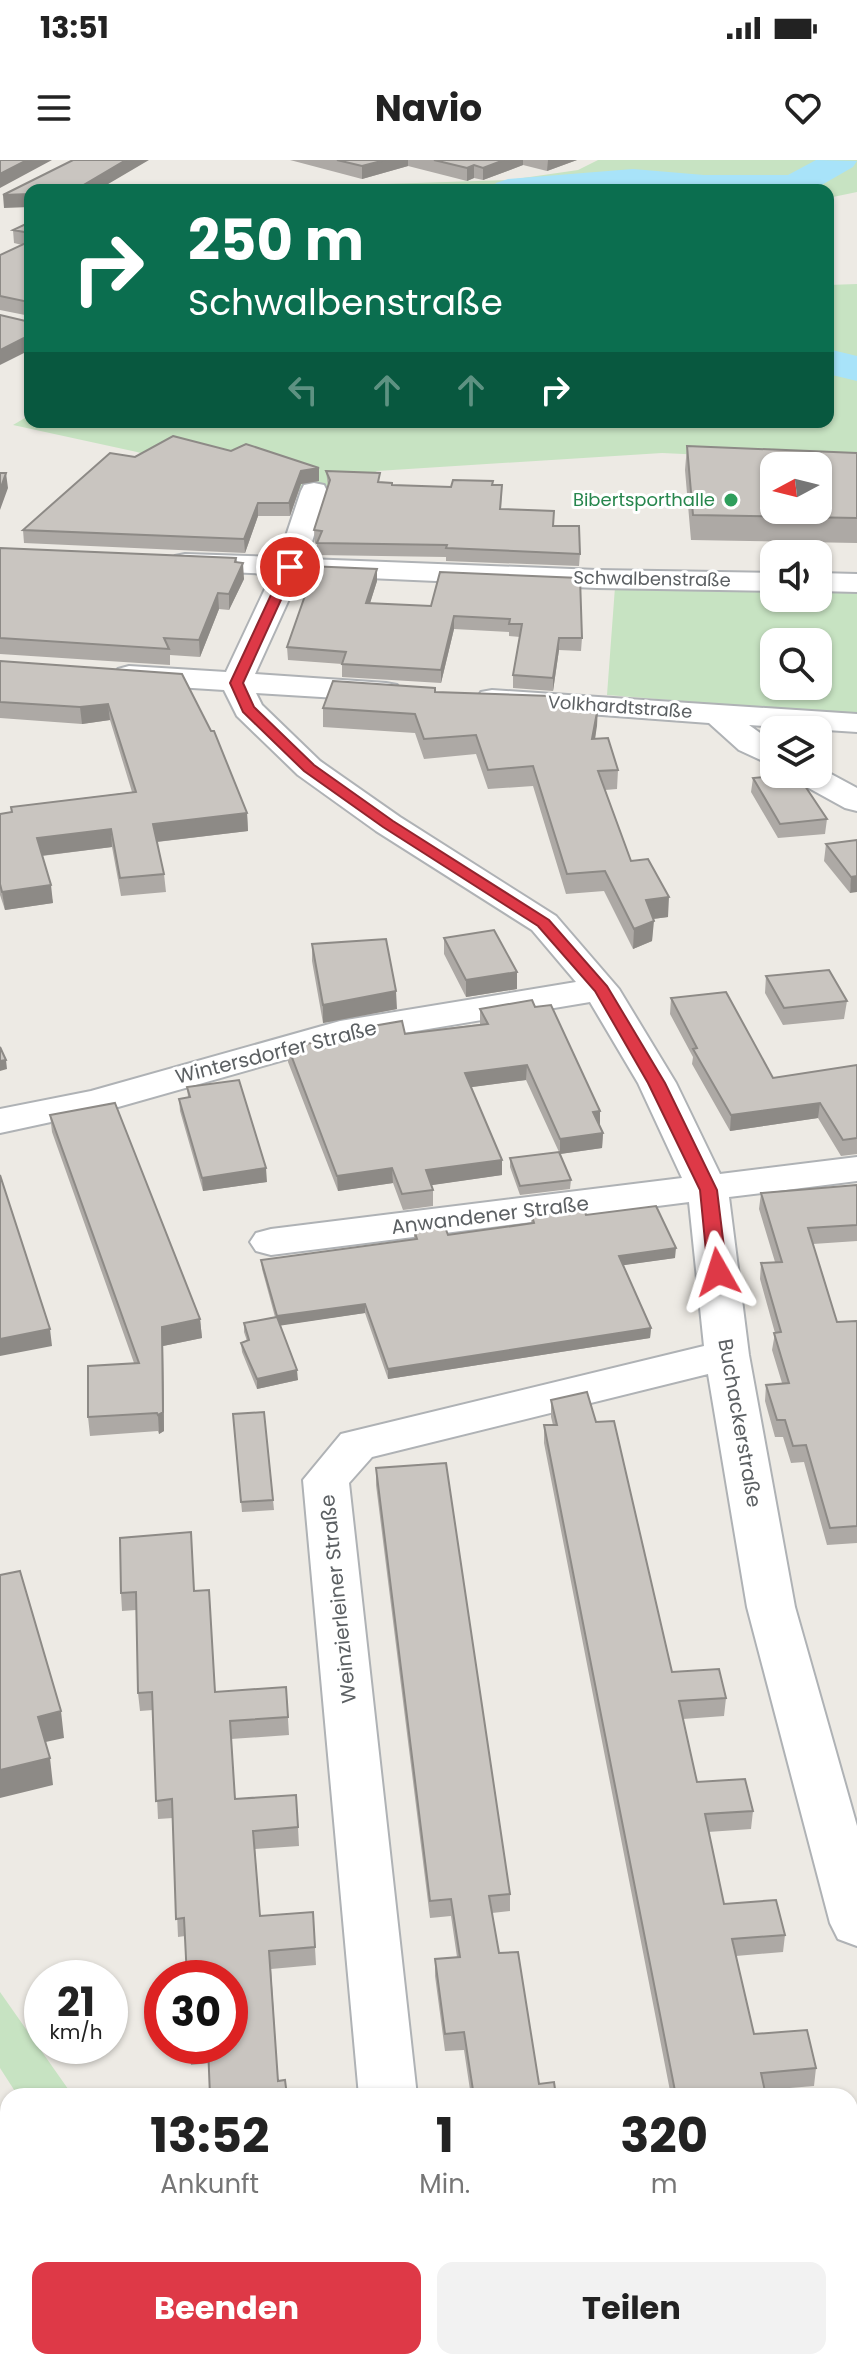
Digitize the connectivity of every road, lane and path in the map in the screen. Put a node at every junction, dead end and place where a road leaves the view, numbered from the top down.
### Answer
1 (314, 491) dead end
2 (155, 560) edge
3 (290, 567) junction
4 (760, 582) edge
5 (832, 582) edge
6 (857, 583) edge
7 (95, 673) edge
8 (236, 683) junction
9 (408, 693) edge
10 (470, 697) edge
11 (717, 713) junction
12 (857, 723) edge
13 (760, 748) edge
14 (832, 788) edge
15 (857, 801) edge
16 (601, 989) junction
17 (0, 1121) edge
18 (857, 1169) edge
19 (708, 1190) junction
20 (271, 1242) dead end
21 (727, 1355) junction
22 (857, 1923) edge
23 (387, 2088) edge

1 - 3 street
2 - 3 street, Schwalbenstraße
3 - 4 street, Schwalbenstraße
3 - 8 street
5 - 6 street
7 - 8 street
8 - 9 street
8 - 16 street, Buchackerstraße
10 - 11 street, Volkhardtstraße
11 - 12 street, Volkhardtstraße
11 - 13 street
14 - 15 street
16 - 17 street, Wintersdorfer Straße
16 - 19 street, Buchackerstraße
18 - 19 street, Anwandener Straße
19 - 20 street, Anwandener Straße
19 - 21 street, Buchackerstraße
21 - 22 street, Buchackerstraße
21 - 23 street, Weinzierleiner Straße

